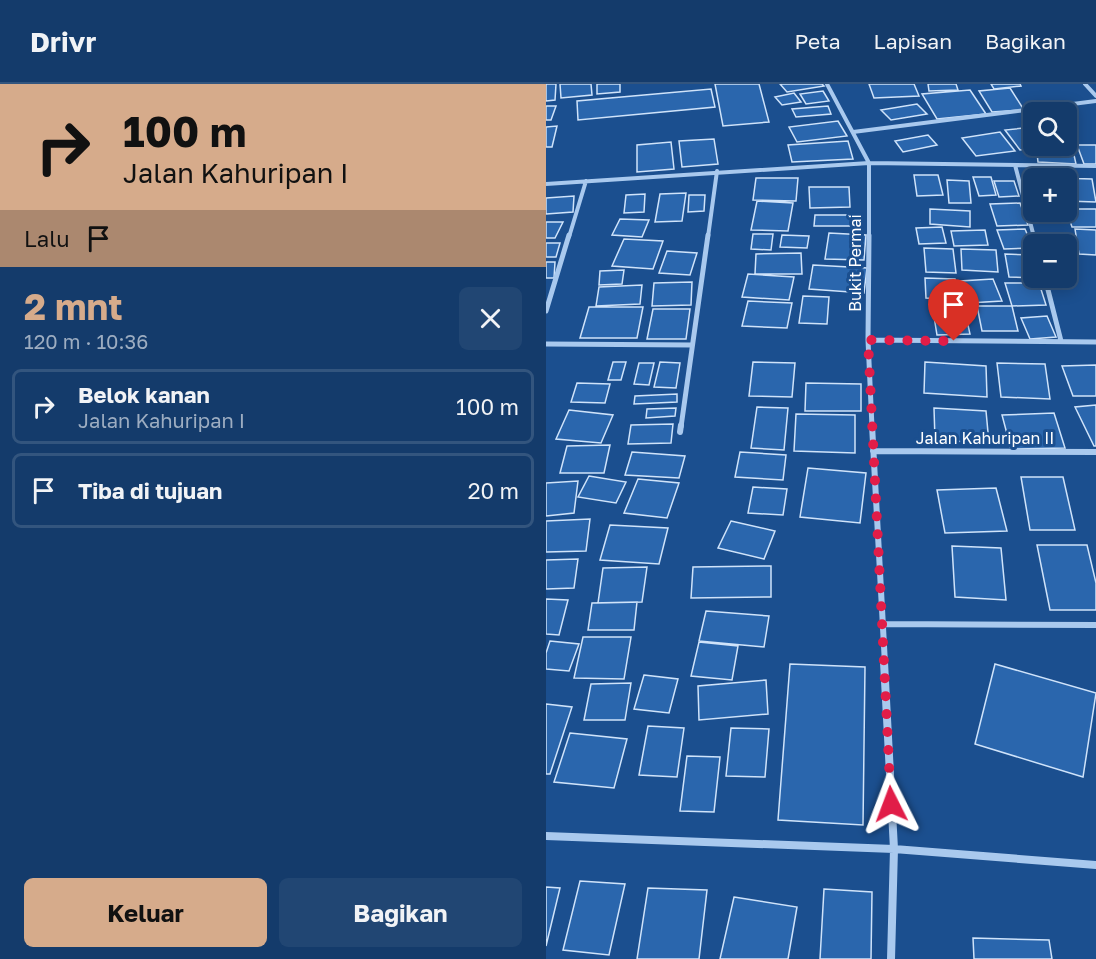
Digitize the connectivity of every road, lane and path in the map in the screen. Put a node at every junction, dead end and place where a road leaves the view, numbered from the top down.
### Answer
1 (827, 84) edge
2 (1085, 84) edge
3 (1096, 96) edge
4 (1096, 101) edge
5 (853, 132) junction
6 (869, 163) junction
7 (1015, 165) junction
8 (1096, 166) edge
9 (717, 171) junction
10 (586, 181) junction
11 (546, 184) edge
12 (1033, 234) edge
13 (1048, 288) edge
14 (546, 311) edge
15 (868, 340) junction
16 (1061, 341) junction
17 (1096, 342) edge
18 (546, 344) edge
19 (692, 345) junction
20 (680, 432) dead end
21 (873, 451) junction
22 (1096, 452) edge
23 (882, 624) junction
24 (1096, 625) edge
25 (546, 836) edge
26 (894, 849) junction
27 (1096, 865) edge
28 (891, 959) edge

1 - 5 street, Bukit Permai
2 - 3 street
4 - 5 street
5 - 6 street, Bukit Permai
6 - 7 street
6 - 9 street
6 - 15 street, Bukit Permai
7 - 8 street
7 - 12 street
9 - 10 street
9 - 19 street
10 - 11 street
10 - 14 street
13 - 16 street
15 - 16 street
15 - 21 street, Bukit Permai
16 - 17 street
18 - 19 street
19 - 20 street
21 - 22 street, Jalan Kahuripan II
21 - 23 street, Bukit Permai
23 - 24 street
23 - 26 street, Bukit Permai
25 - 26 street
26 - 27 street
26 - 28 street, Bukit Permai

